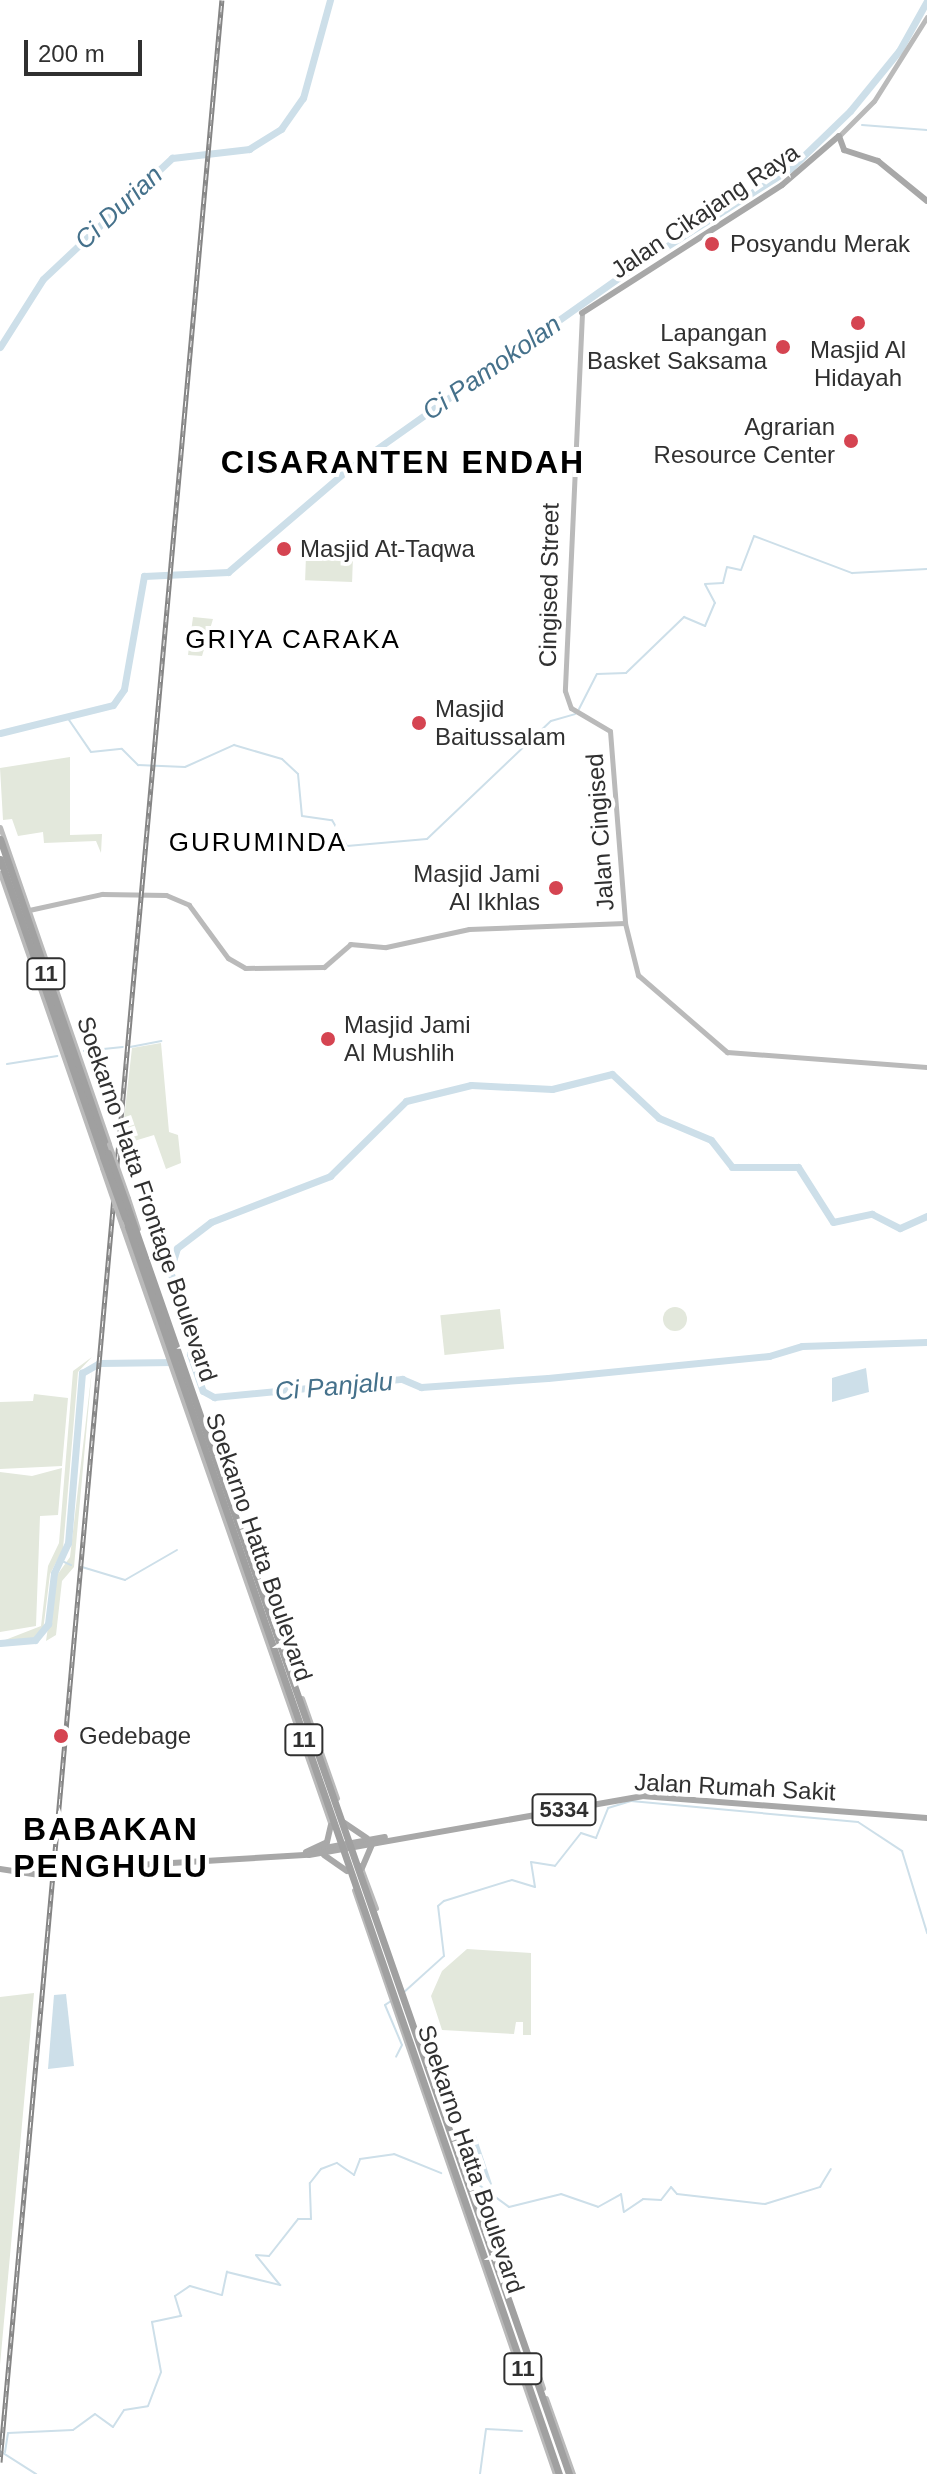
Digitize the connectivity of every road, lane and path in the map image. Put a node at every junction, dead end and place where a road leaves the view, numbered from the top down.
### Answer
1 (927, 17) edge
2 (839, 136) junction
3 (927, 201) edge
4 (582, 313) joint
5 (577, 712) joint
6 (0, 827) edge
7 (0, 839) edge
8 (0, 859) edge
9 (0, 873) edge
10 (29, 910) junction
11 (625, 923) junction
12 (29, 957) junction
13 (38, 970) junction
14 (927, 1067) edge
15 (93, 1097) junction
16 (93, 1110) junction
17 (106, 1155) junction
18 (128, 1202) junction
19 (123, 1222) junction
20 (173, 1353) junction
21 (178, 1368) junction
22 (223, 1471) junction
23 (222, 1482) junction
24 (222, 1513) junction
25 (229, 1521) junction
26 (250, 1572) junction
27 (280, 1658) junction
28 (927, 1818) edge
29 (343, 1822) junction
30 (331, 1825) junction
31 (377, 1841) junction
32 (339, 1847) junction
33 (352, 1848) junction
34 (304, 1853) junction
35 (362, 1868) junction
36 (0, 1869) edge
37 (347, 1871) junction
38 (354, 1890) junction
39 (390, 1951) junction
40 (391, 1966) junction
41 (396, 1983) junction
42 (398, 2004) junction
43 (414, 2069) junction
44 (426, 2089) junction
45 (442, 2126) junction
46 (486, 2249) junction
47 (499, 2269) junction
48 (500, 2303) junction
49 (501, 2318) junction
50 (546, 2434) junction
51 (545, 2447) junction
52 (557, 2474) edge
53 (571, 2474) edge

1 - 2 main road, Jalan Cikajang Raya
2 - 3 main road
2 - 4 main road, Jalan Cikajang Raya
4 - 5 main road, Cingised Street
5 - 11 main road, Jalan Cingised
6 - 10 main road, Soekarno Hatta Frontage Boulevard
7 - 16 highway, Soekarno Hatta Boulevard / 11
8 - 13 highway, Soekarno Hatta Boulevard / 11
9 - 12 main road, Soekarno Hatta Frontage Boulevard
10 - 11 main road
10 - 15 main road, Soekarno Hatta Frontage Boulevard
11 - 14 main road
12 - 13 highway
12 - 19 main road, Soekarno Hatta Frontage Boulevard, bridge
13 - 17 highway, Soekarno Hatta Boulevard / 11
15 - 16 highway
15 - 18 main road, Soekarno Hatta Frontage Boulevard, bridge
16 - 17 highway, Soekarno Hatta Boulevard / 11
17 - 18 highway, Soekarno Hatta Boulevard / 11, bridge
17 - 19 highway, Soekarno Hatta Boulevard / 11, bridge
18 - 20 highway, Soekarno Hatta Boulevard / 11
19 - 20 highway, Soekarno Hatta Boulevard / 11
20 - 21 highway, Soekarno Hatta Boulevard / 11
21 - 22 main road, Soekarno Hatta Frontage Boulevard
21 - 23 highway, Soekarno Hatta Boulevard / 11
21 - 24 main road, Soekarno Hatta Frontage Boulevard
21 - 25 highway, Soekarno Hatta Boulevard / 11
22 - 23 highway
22 - 26 main road, Soekarno Hatta Frontage Boulevard
23 - 26 highway, Soekarno Hatta Boulevard / 11
24 - 25 highway
24 - 26 main road, Soekarno Hatta Frontage Boulevard
25 - 26 highway, Soekarno Hatta Boulevard / 11
26 - 27 main road, Soekarno Hatta Frontage Boulevard
26 - 27 main road, Soekarno Hatta Frontage Boulevard
26 - 27 highway, Soekarno Hatta Boulevard / 11
27 - 29 highway, Soekarno Hatta Boulevard / 11
27 - 30 highway, Soekarno Hatta Boulevard / 11
28 - 31 main road, Jalan Rumah Sakit / 5334
29 - 31 main road
29 - 33 highway, Soekarno Hatta Boulevard / 11
30 - 32 highway, Soekarno Hatta Boulevard / 11
30 - 34 main road
31 - 33 main road, Jalan Rumah Sakit / 5334
31 - 35 main road
32 - 33 main road, Jalan Rumah Sakit
32 - 34 main road, Jalan Rumah Sakit
32 - 37 highway, Soekarno Hatta Boulevard / 11
33 - 35 main road
33 - 40 highway, Soekarno Hatta Boulevard / 11
34 - 36 main road, Jalan Rumah Sakit
34 - 37 main road
35 - 39 main road
37 - 38 highway, Soekarno Hatta Boulevard / 11
38 - 41 highway, Soekarno Hatta Boulevard / 11
38 - 42 main road
39 - 40 highway
39 - 41 main road
40 - 41 highway, Soekarno Hatta Boulevard / 11
41 - 42 highway, Soekarno Hatta Boulevard / 11
42 - 43 main road
42 - 44 highway, Soekarno Hatta Boulevard / 11
42 - 45 highway, Soekarno Hatta Boulevard / 11
43 - 44 highway
43 - 45 main road
44 - 45 highway, Soekarno Hatta Boulevard / 11
45 - 46 highway, Soekarno Hatta Boulevard / 11
45 - 47 main road
45 - 49 main road
46 - 47 highway, Soekarno Hatta Boulevard / 11
46 - 48 highway, Soekarno Hatta Boulevard / 11
47 - 53 highway, Soekarno Hatta Boulevard / 11
48 - 49 highway
48 - 50 highway, Soekarno Hatta Boulevard / 11
49 - 51 main road
50 - 51 highway
50 - 52 highway, Soekarno Hatta Boulevard / 11
51 - 52 main road

